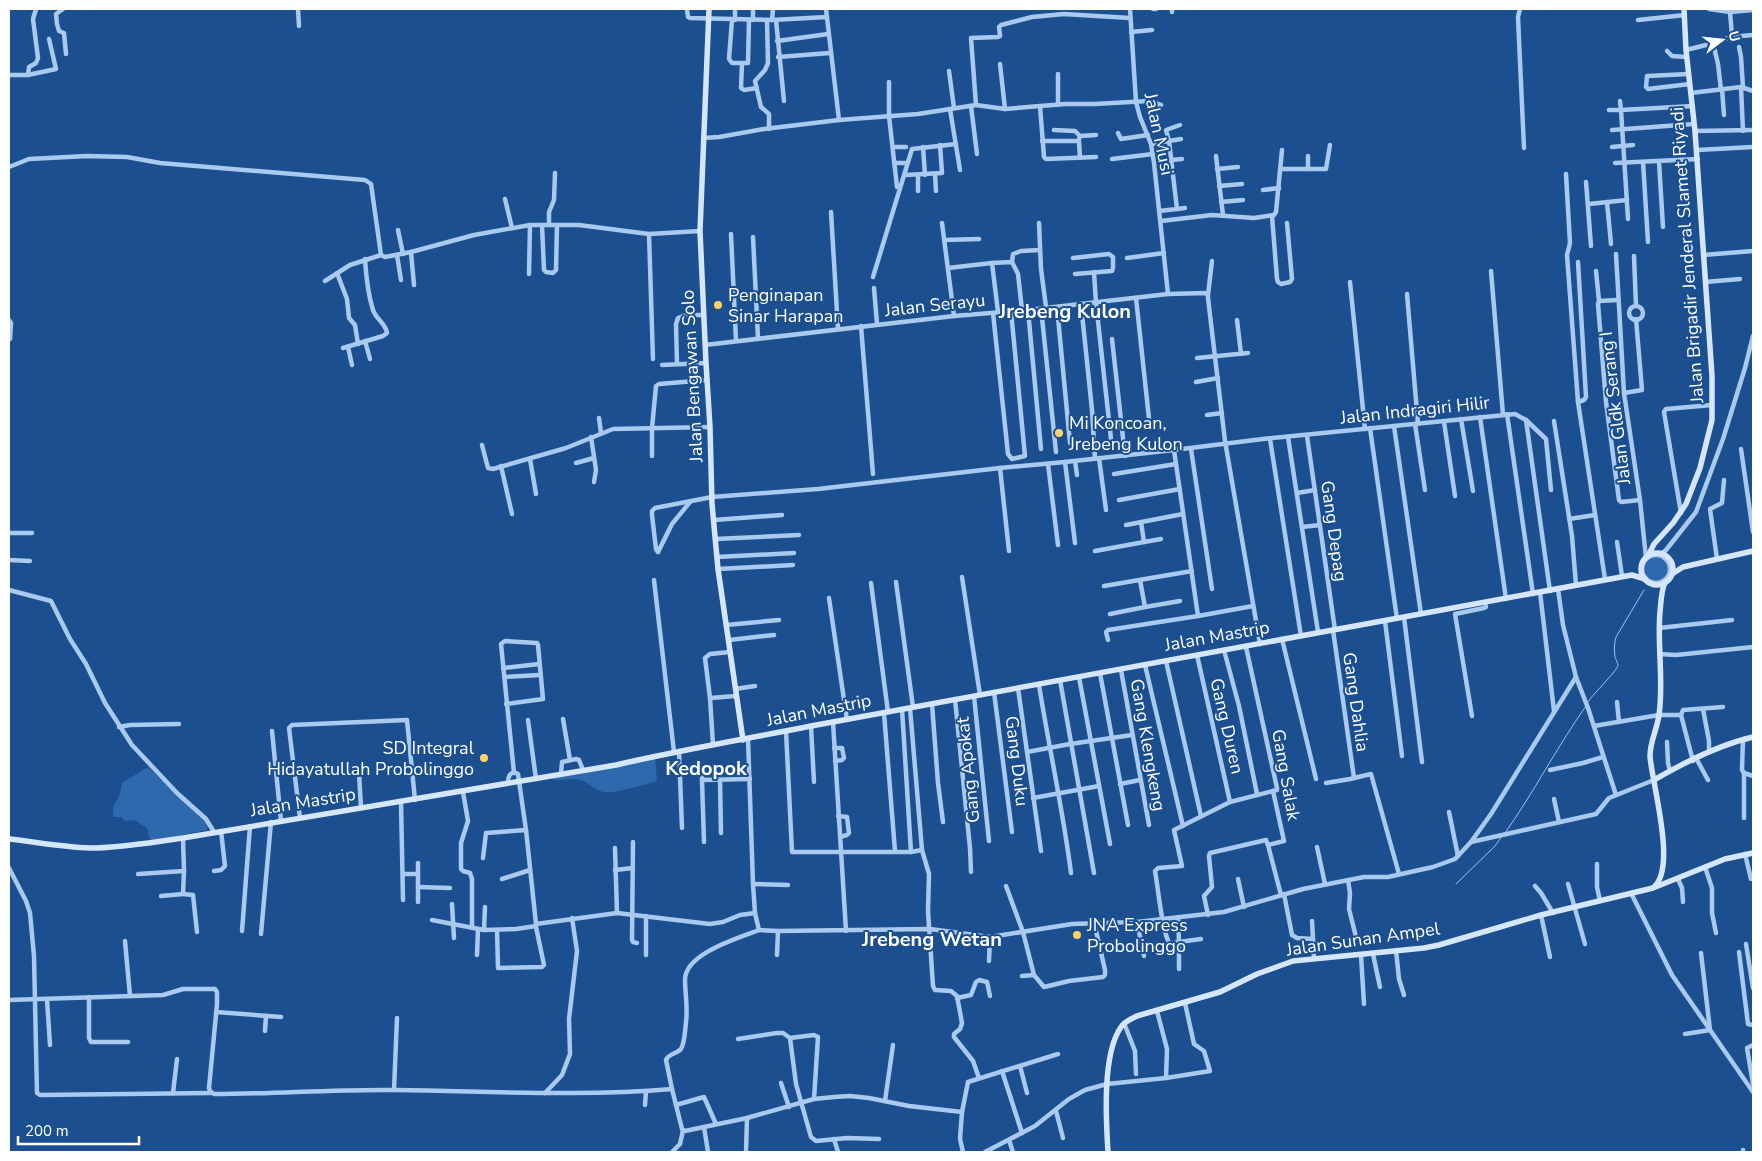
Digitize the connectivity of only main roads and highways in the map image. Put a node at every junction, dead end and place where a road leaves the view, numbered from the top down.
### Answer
1 (709, 9) edge
2 (1685, 10) edge
3 (1654, 544) junction
4 (1753, 551) edge
5 (1658, 554) junction
6 (1647, 557) junction
7 (1671, 564) junction
8 (1641, 566) junction
9 (1683, 567) junction
10 (1632, 574) junction
11 (1670, 575) junction
12 (1644, 579) junction
13 (1665, 582) junction
14 (1656, 585) junction
15 (1662, 596) junction
16 (1753, 737) edge
17 (746, 740) junction
18 (1654, 780) junction
19 (9, 839) edge
20 (1753, 853) edge
21 (1661, 874) junction
22 (1670, 882) junction
23 (1652, 888) junction
24 (1108, 1152) edge

1 - 17 main road, Jalan Bengawan Solo
2 - 3 main road, Jalan Brigadir Jenderal Slamet Riyadi
3 - 5 main road
3 - 6 main road, Jalan Brigadir Jenderal Slamet Riyadi
4 - 9 main road
5 - 6 main road
5 - 7 main road
6 - 8 main road, Jalan Brigadir Jenderal Slamet Riyadi
7 - 9 main road
7 - 11 main road
8 - 10 main road
8 - 12 main road
9 - 11 main road
10 - 12 main road
10 - 17 main road, Jalan Mastrip
11 - 13 main road
12 - 14 main road
13 - 14 main road
13 - 15 main road
14 - 15 main road
15 - 18 main road
16 - 18 main road
17 - 19 main road, Jalan Mastrip
18 - 21 main road
20 - 22 main road, Jalan Sunan Ampel
21 - 22 main road
21 - 23 main road
22 - 23 main road, Jalan Sunan Ampel
23 - 24 main road, Jalan Sunan Ampel

